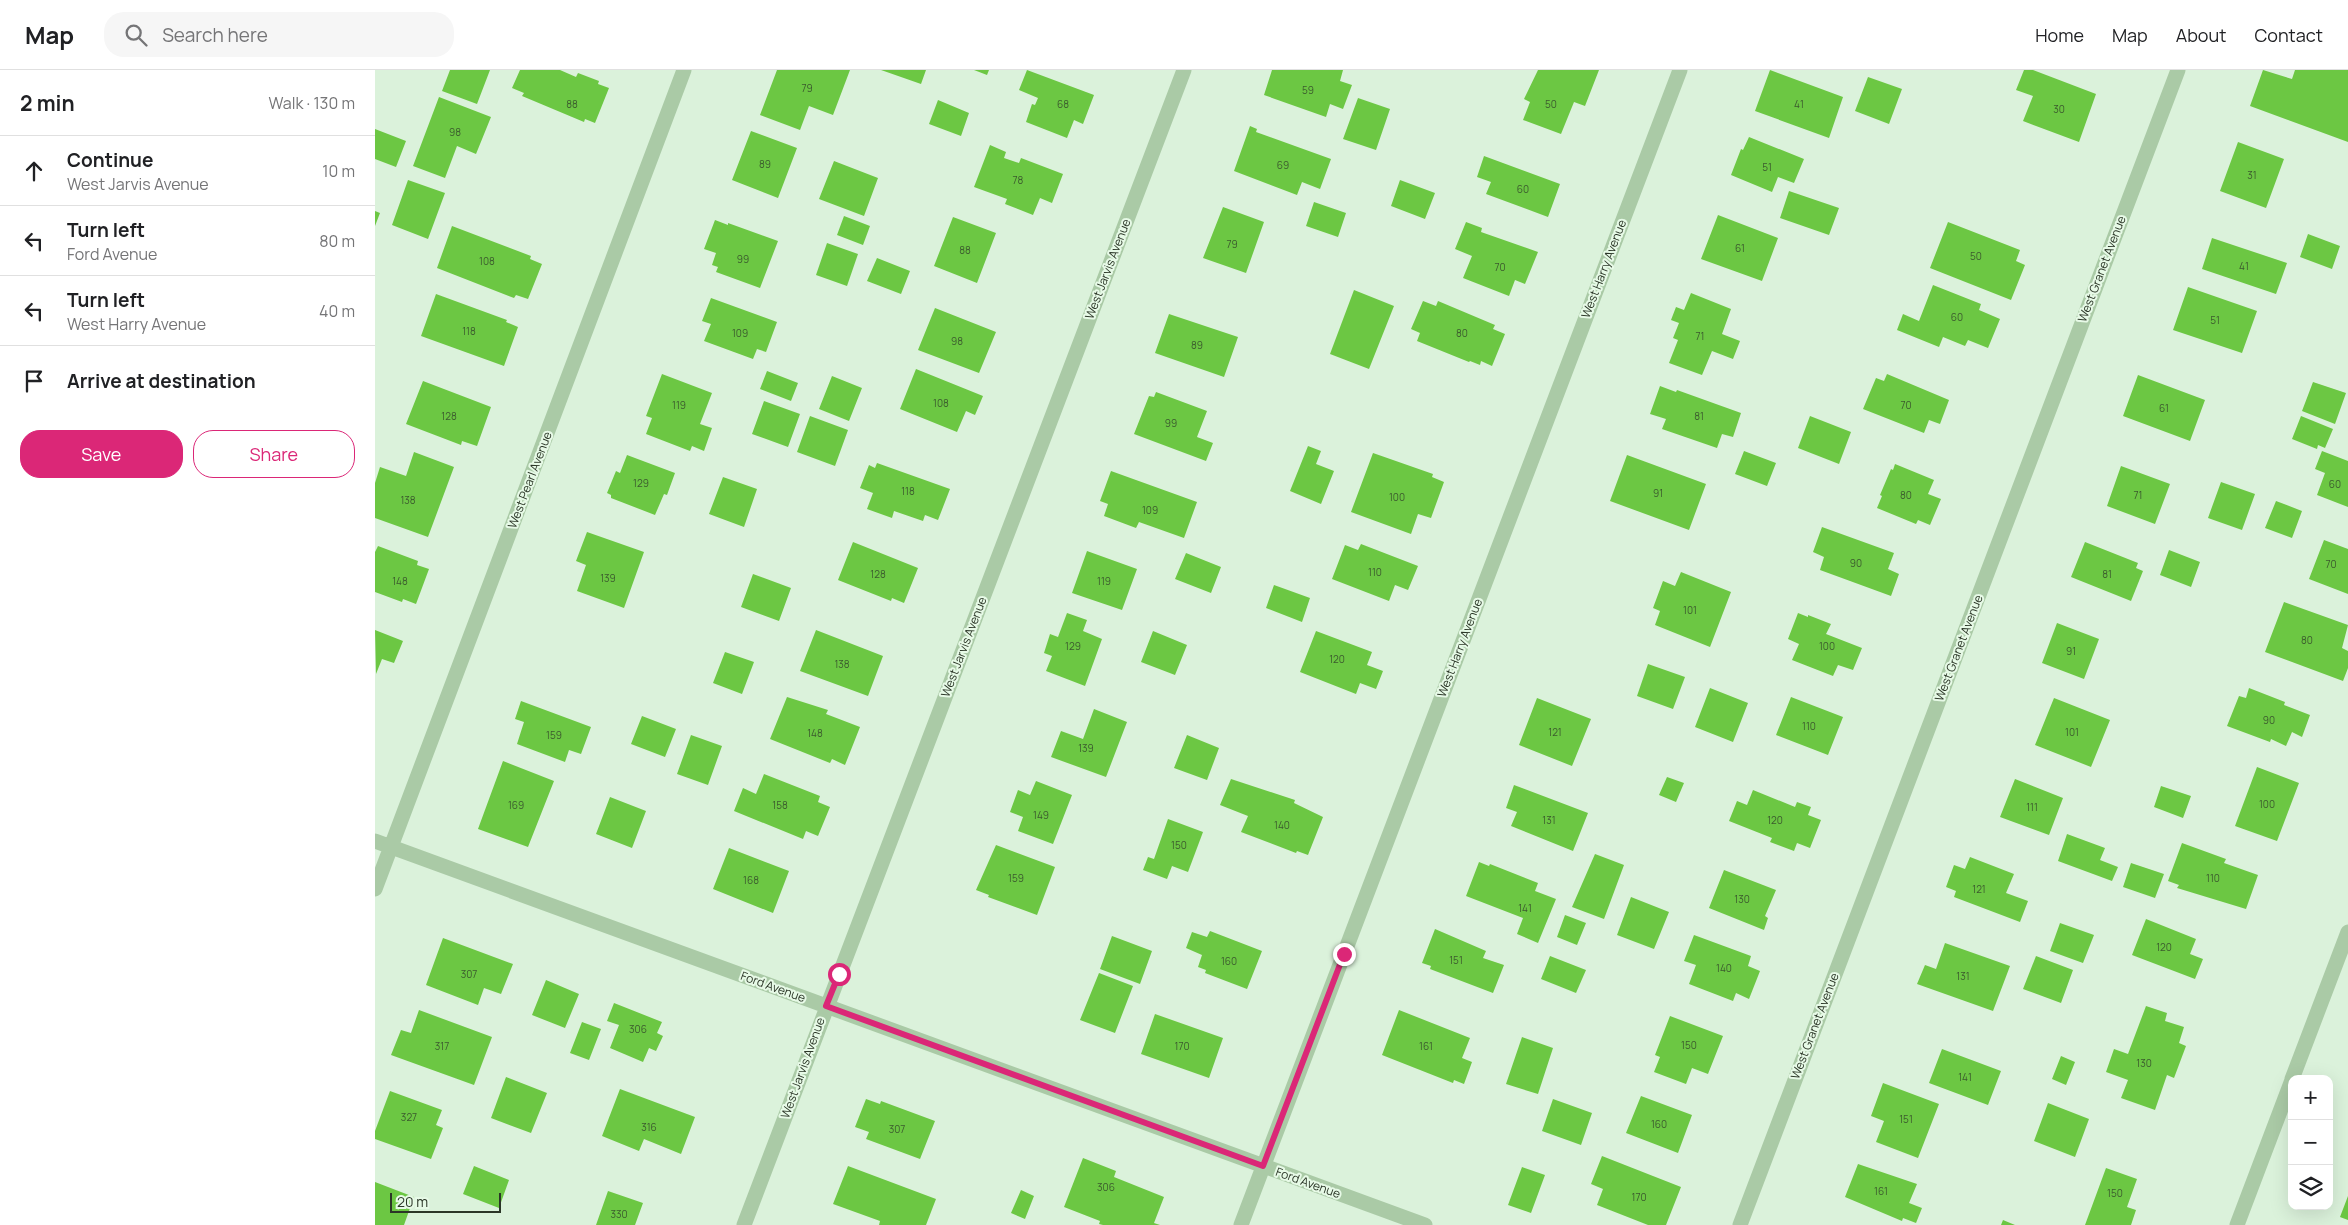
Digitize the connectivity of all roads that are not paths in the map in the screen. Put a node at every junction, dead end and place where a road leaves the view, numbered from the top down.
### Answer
1 (684, 70) edge
2 (1184, 70) edge
3 (1679, 70) edge
4 (2177, 70) edge
5 (375, 842) edge
6 (391, 848) junction
7 (375, 889) edge
8 (2348, 932) edge
9 (826, 1006) junction
10 (2294, 1075) edge
11 (2288, 1091) edge
12 (1263, 1166) junction
13 (744, 1225) edge
14 (1241, 1225) edge
15 (1425, 1225) edge
16 (1740, 1225) edge
17 (2237, 1225) edge

1 - 6 street, West Pearl Avenue
2 - 9 street, West Jarvis Avenue
3 - 12 street, West Harry Avenue
4 - 16 street, West Granet Avenue
5 - 6 street, Ford Avenue
6 - 7 street, West Pearl Avenue
6 - 9 street, Ford Avenue
8 - 10 street
9 - 12 street, Ford Avenue
9 - 13 street, West Jarvis Avenue
11 - 17 street
12 - 14 street, West Harry Avenue
12 - 15 street, Ford Avenue

